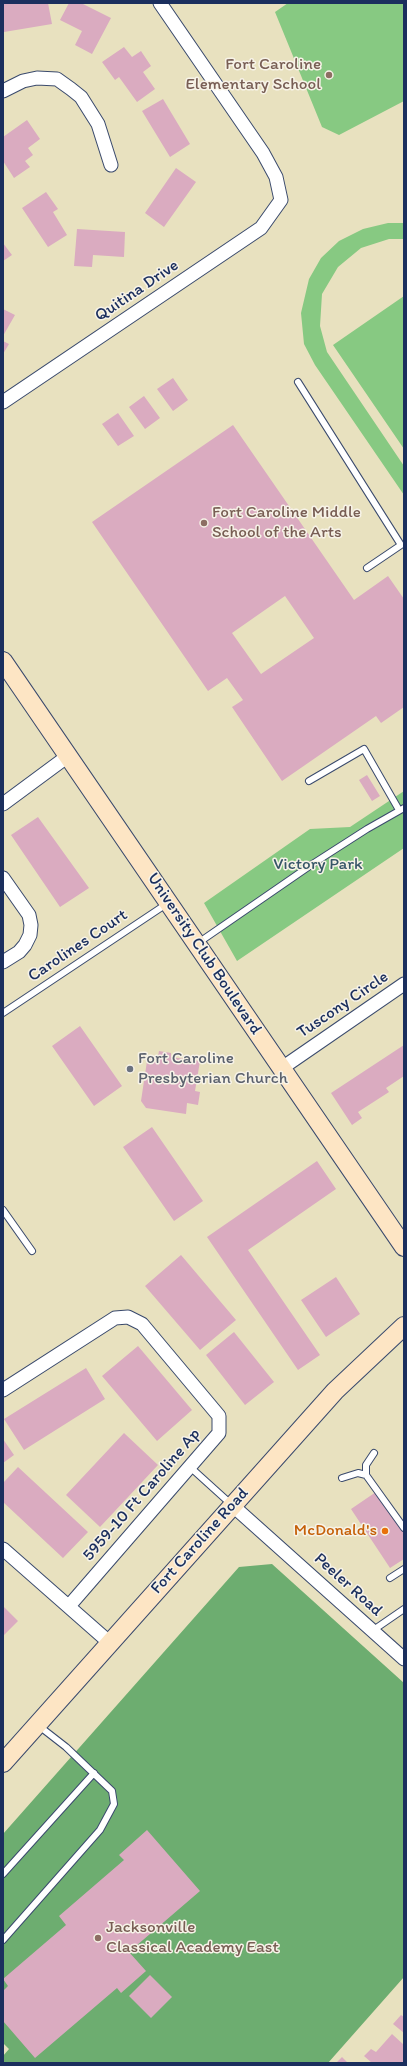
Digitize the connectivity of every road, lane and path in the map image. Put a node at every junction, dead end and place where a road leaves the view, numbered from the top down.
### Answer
1 (160, 3) edge
2 (3, 91) edge
3 (111, 165) dead end
4 (298, 382) dead end
5 (3, 402) edge
6 (367, 568) dead end
7 (3, 661) edge
8 (68, 756) junction
9 (309, 781) dead end
10 (3, 804) edge
11 (402, 809) edge
12 (3, 878) edge
13 (169, 902) junction
14 (197, 944) junction
15 (3, 962) edge
16 (404, 984) edge
17 (3, 1013) edge
18 (282, 1068) junction
19 (3, 1210) edge
20 (404, 1247) edge
21 (32, 1251) dead end
22 (404, 1326) edge
23 (3, 1390) edge
24 (374, 1453) dead end
25 (190, 1467) junction
26 (366, 1475) junction
27 (342, 1478) dead end
28 (232, 1505) junction
29 (404, 1528) edge
30 (3, 1549) edge
31 (404, 1569) edge
32 (390, 1578) dead end
33 (69, 1606) junction
34 (403, 1611) edge
35 (372, 1631) junction
36 (110, 1644) junction
37 (404, 1659) edge
38 (38, 1724) junction
39 (3, 1763) edge
40 (94, 1773) junction
41 (3, 1874) edge
42 (3, 1940) edge

1 - 5 street, Quitina Drive
2 - 3 street
4 - 6 lane
7 - 8 street, University Club Boulevard
8 - 10 street
8 - 13 street, University Club Boulevard
9 - 11 lane
11 - 14 lane
12 - 15 street
13 - 14 street, University Club Boulevard
13 - 17 lane, Carolines Court
14 - 18 street, University Club Boulevard
16 - 18 street, Tuscony Circle
18 - 20 street, University Club Boulevard
19 - 21 lane
22 - 28 street, Fort Caroline Road
23 - 25 street, 5959-10 Ft Caroline Ap
24 - 26 lane
25 - 28 lane
25 - 33 street, 5959-10 Ft Caroline Ap
26 - 27 lane
26 - 29 lane
28 - 35 street, Peeler Road
28 - 36 street, Fort Caroline Road
30 - 33 street
31 - 32 lane
33 - 36 street
34 - 35 lane
35 - 37 street, Peeler Road
36 - 38 street, Fort Caroline Road
38 - 39 street, Fort Caroline Road
38 - 40 lane
40 - 41 lane
40 - 42 lane

